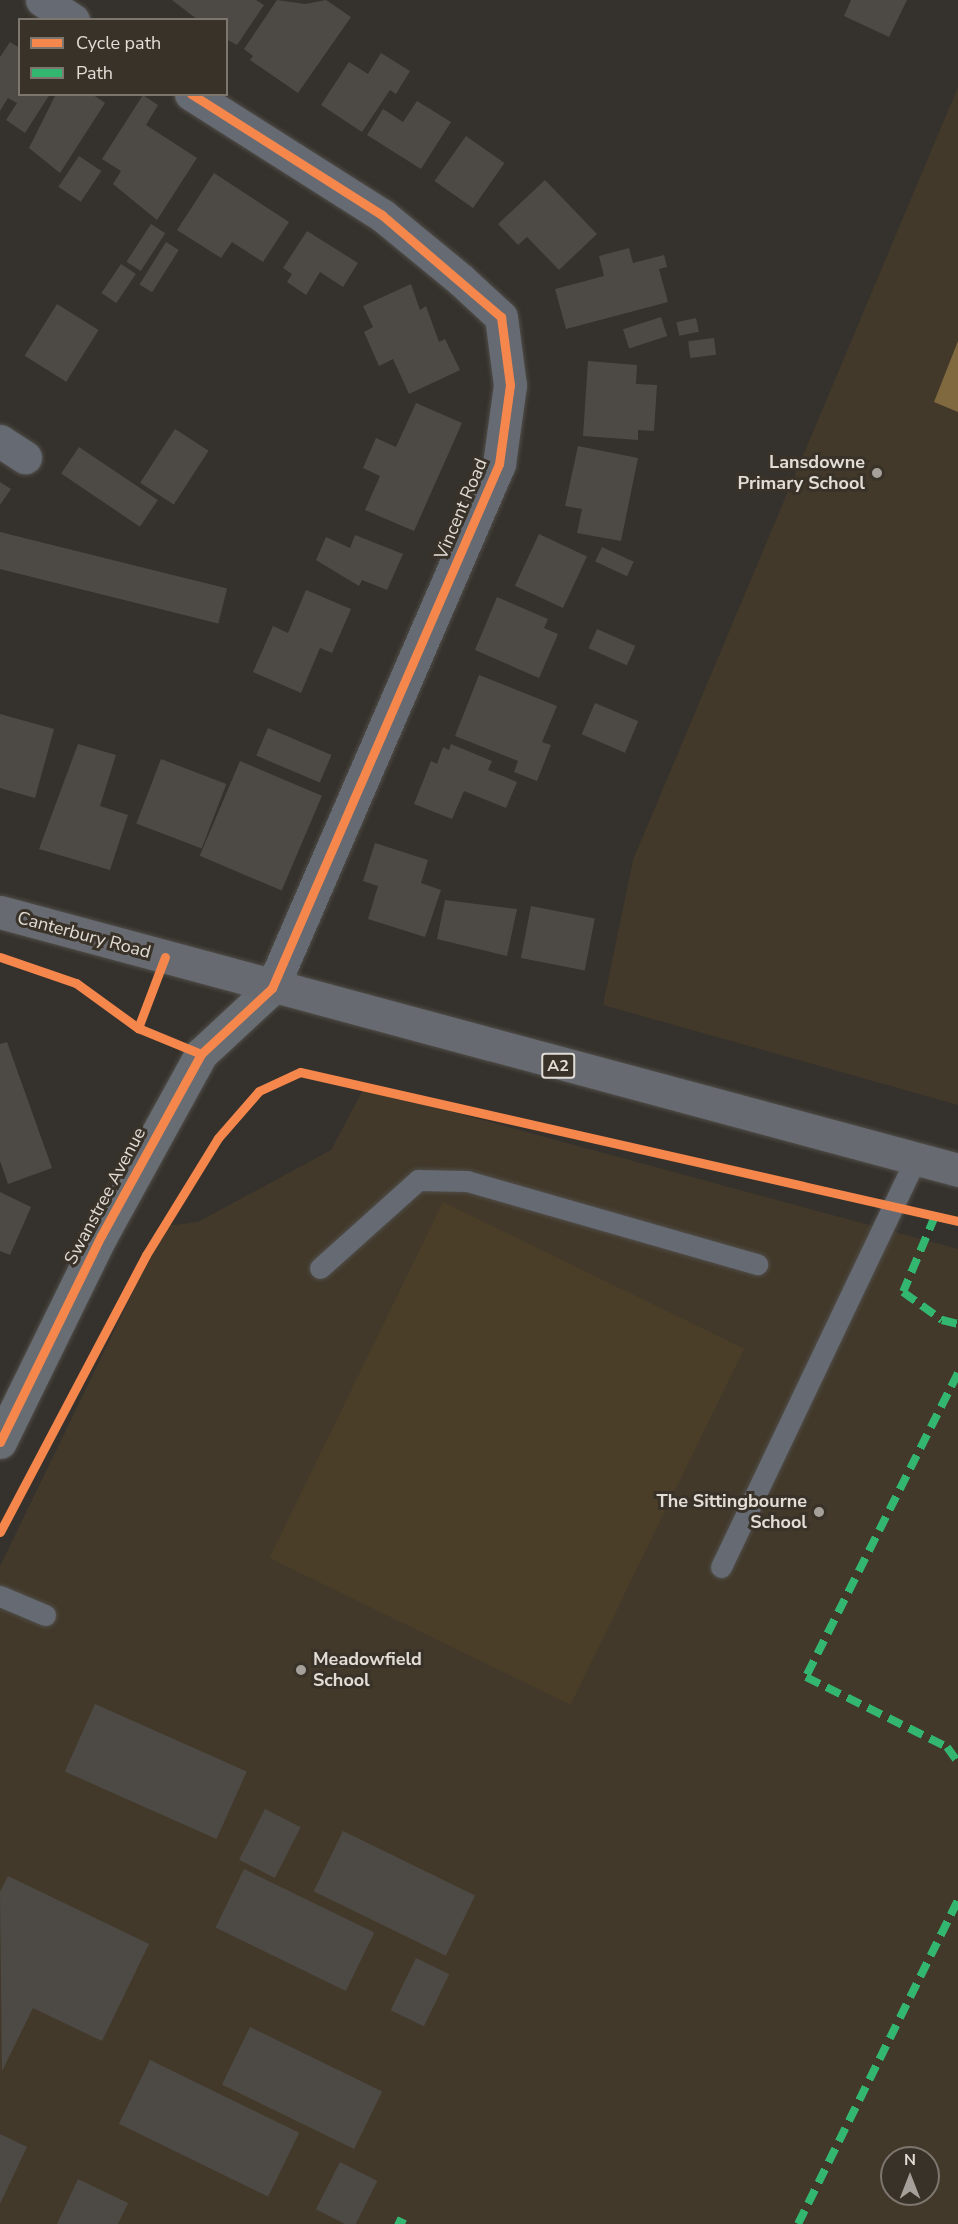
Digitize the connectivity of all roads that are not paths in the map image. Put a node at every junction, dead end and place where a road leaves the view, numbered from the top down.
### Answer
1 (42, 0) edge
2 (70, 18) edge
3 (194, 96) edge
4 (0, 912) edge
5 (272, 988) junction
6 (915, 1161) junction
7 (958, 1170) edge
8 (758, 1264) dead end
9 (320, 1268) dead end
10 (0, 1442) edge
11 (721, 1567) dead end
12 (0, 1596) edge
13 (45, 1615) dead end

1 - 2 street
3 - 5 street, Vincent Road
4 - 5 main road, Canterbury Road / A2
5 - 6 main road, A2
5 - 10 street, Swanstree Avenue
6 - 7 main road, A2
6 - 11 lane
8 - 9 lane
12 - 13 lane

